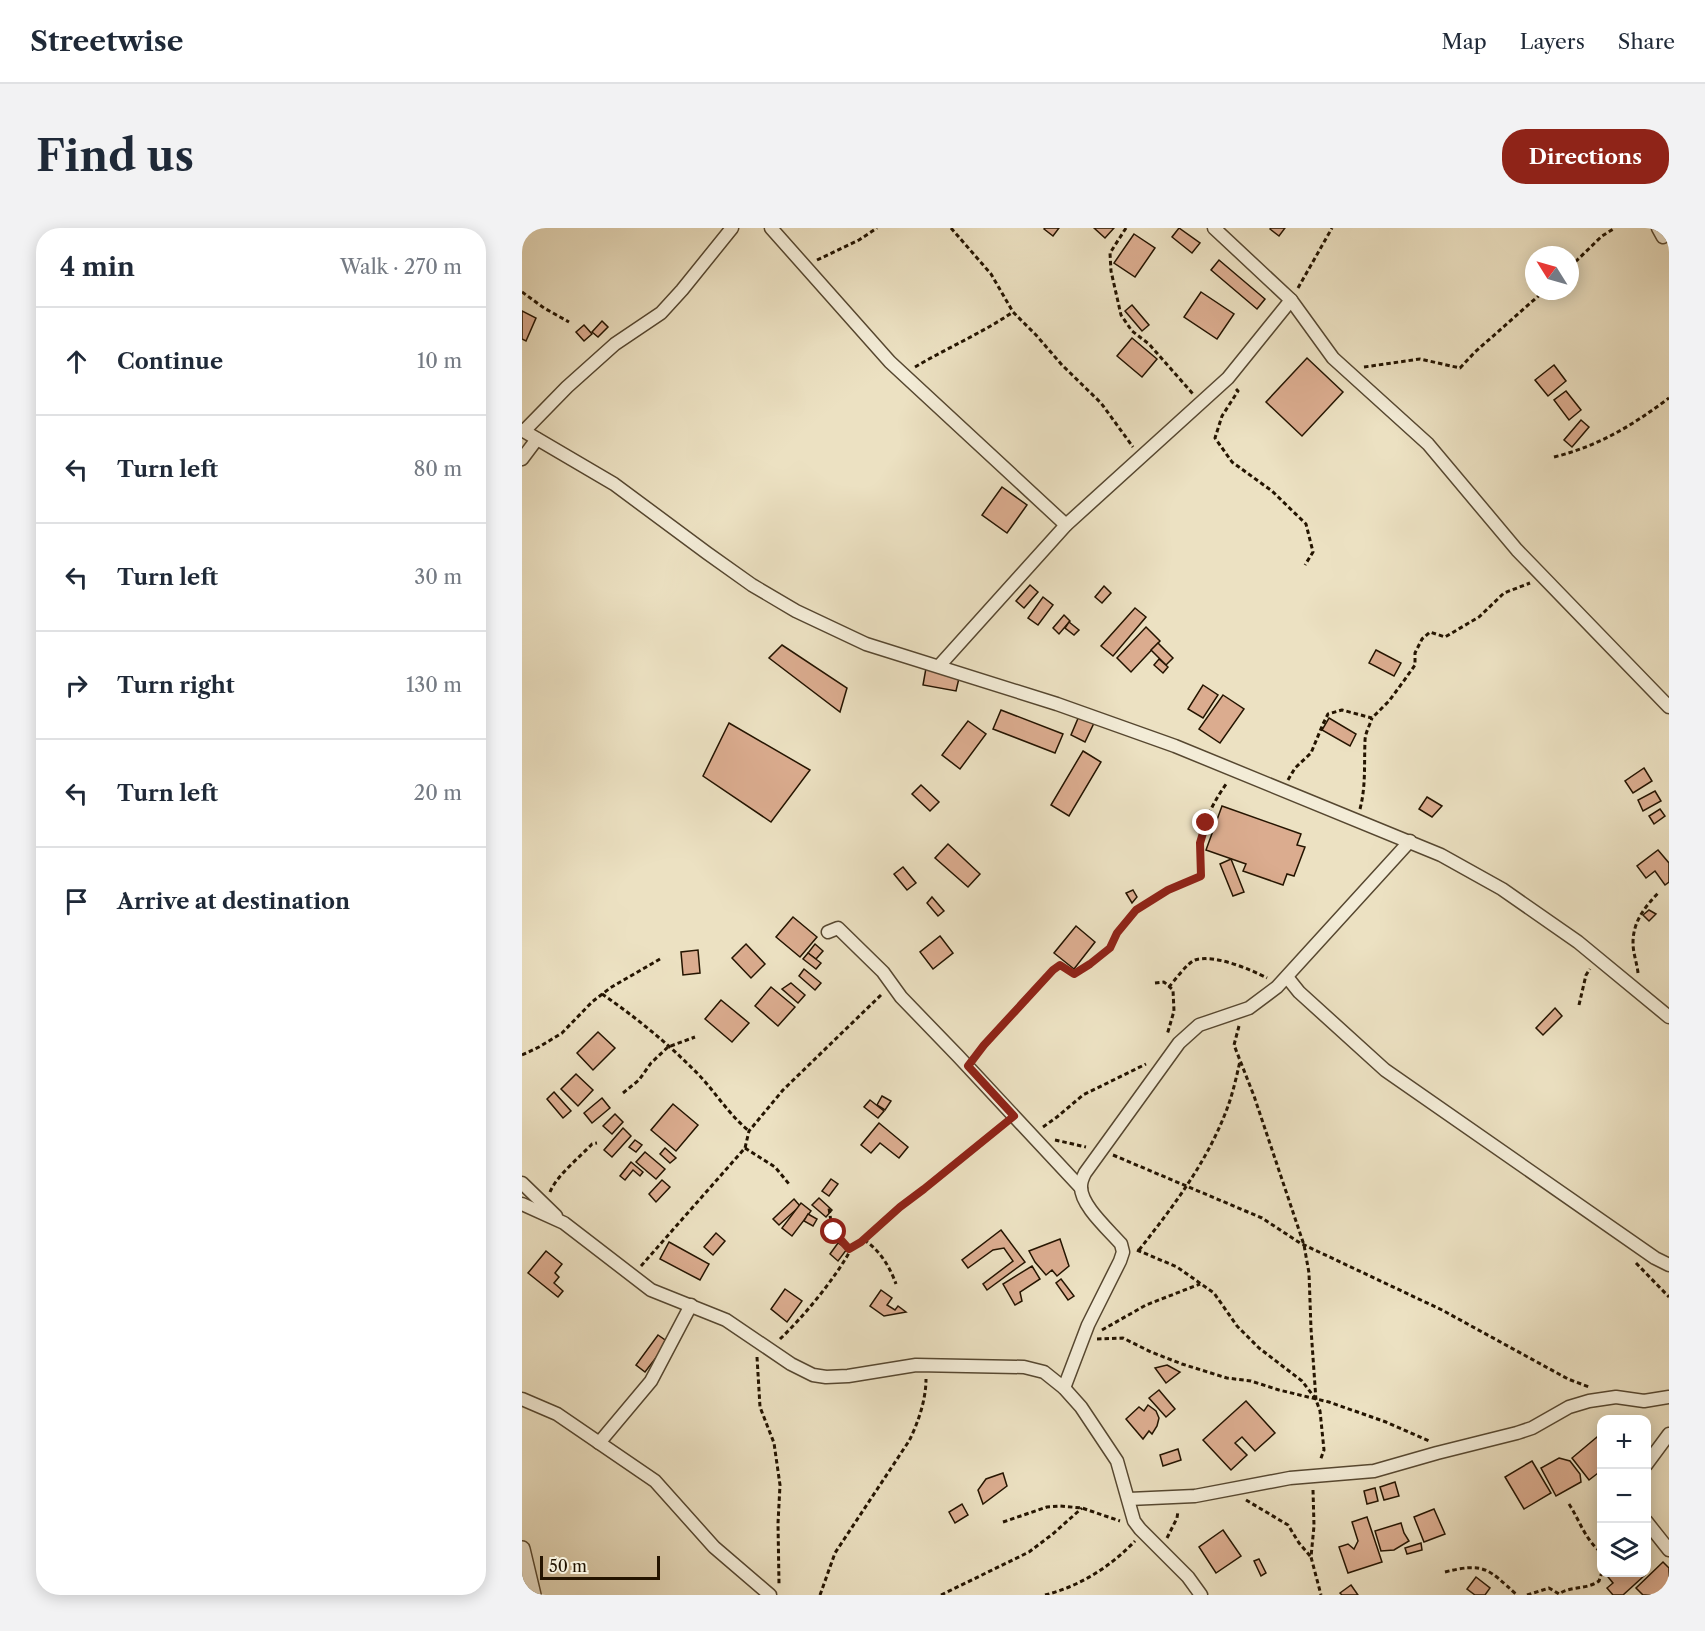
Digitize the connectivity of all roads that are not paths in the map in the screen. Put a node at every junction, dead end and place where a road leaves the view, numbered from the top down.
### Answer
1 (732, 228) edge
2 (771, 228) edge
3 (1214, 228) edge
4 (1291, 300) junction
5 (523, 430) edge
6 (537, 439) junction
7 (522, 459) edge
8 (1066, 525) junction
9 (939, 666) junction
10 (1669, 707) edge
11 (1410, 841) junction
12 (828, 932) dead end
13 (1285, 979) junction
14 (1669, 1017) edge
15 (522, 1183) edge
16 (1081, 1188) junction
17 (522, 1203) edge
18 (564, 1222) junction
19 (1669, 1265) edge
20 (691, 1305) junction
21 (1064, 1388) junction
22 (1669, 1397) edge
23 (522, 1399) edge
24 (1669, 1434) edge
25 (599, 1443) junction
26 (1651, 1459) edge
27 (1129, 1499) junction
28 (1649, 1523) edge
29 (522, 1549) edge
30 (1669, 1550) edge
31 (533, 1595) edge
32 (770, 1595) edge
33 (1201, 1595) edge

1 - 5 street
2 - 8 street
3 - 4 street
4 - 8 street
4 - 10 street
5 - 6 street
6 - 7 street
6 - 9 street
8 - 9 street
9 - 11 street
11 - 13 street
11 - 14 street
12 - 16 street
13 - 16 street
13 - 19 street
15 - 18 street
16 - 21 street
17 - 18 street
18 - 20 street
20 - 21 street
20 - 25 street
21 - 27 street
22 - 27 street
23 - 25 street
24 - 26 street
25 - 32 street
27 - 33 street
28 - 30 street
29 - 31 street

